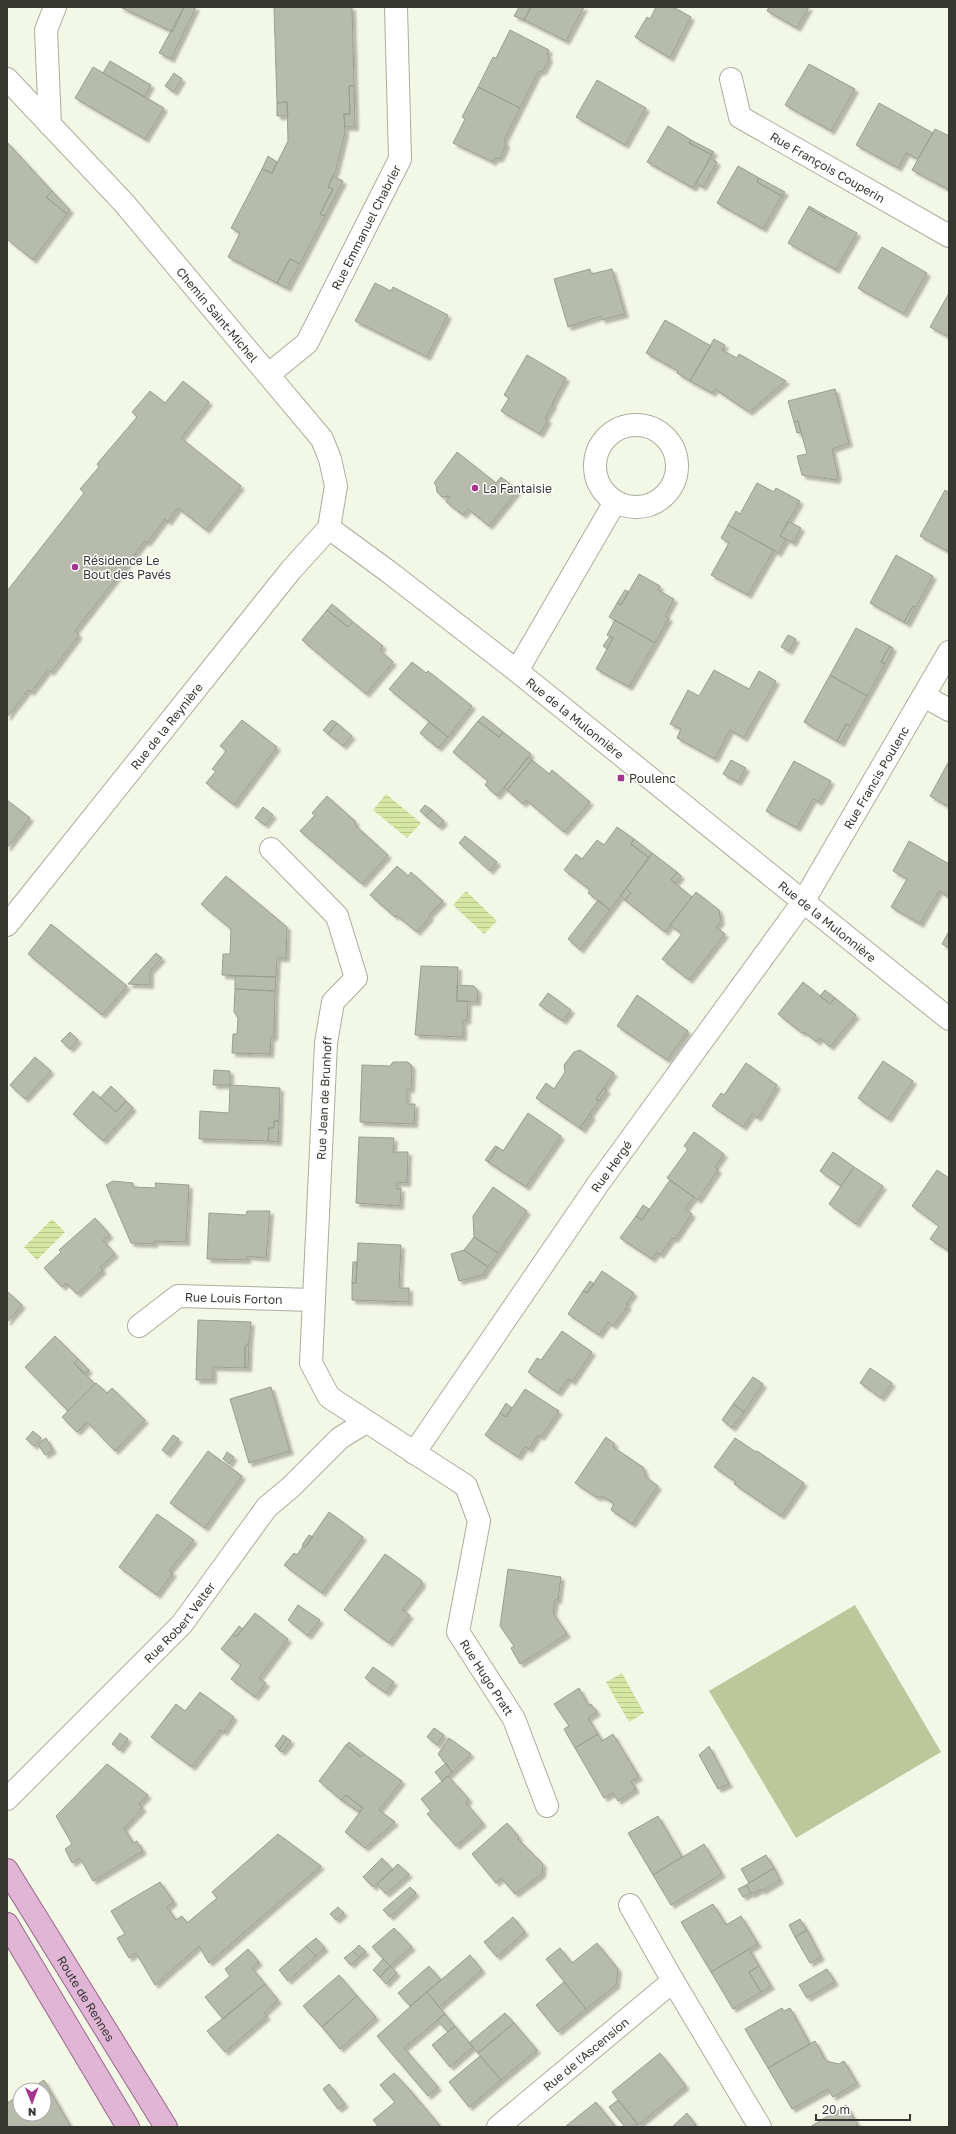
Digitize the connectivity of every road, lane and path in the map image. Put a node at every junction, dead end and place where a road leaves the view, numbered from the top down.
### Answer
1 (55, 7) edge
2 (396, 7) edge
3 (7, 79) edge
4 (731, 79) dead end
5 (50, 125) junction
6 (949, 236) edge
7 (269, 374) junction
8 (615, 502) dead end
9 (328, 528) junction
10 (949, 652) edge
11 (516, 671) junction
12 (924, 696) junction
13 (949, 710) edge
14 (271, 849) dead end
15 (803, 902) junction
16 (7, 926) edge
17 (949, 1019) edge
18 (314, 1300) junction
19 (139, 1326) dead end
20 (366, 1422) junction
21 (420, 1444) junction
22 (7, 1799) edge
23 (547, 1806) dead end
24 (7, 1870) edge
25 (630, 1905) dead end
26 (7, 1924) edge
27 (673, 1981) junction
28 (128, 2127) edge
29 (166, 2127) edge
30 (498, 2127) edge
31 (760, 2127) edge

1 - 5 street
2 - 7 street, Rue Emmanuel Chabrier
3 - 5 street, Chemin Saint-Michel
4 - 6 street, Rue François Couperin
5 - 7 street, Chemin Saint-Michel
7 - 9 street, Chemin Saint-Michel
8 - 11 street
9 - 11 street, Rue de la Mulonnière
9 - 16 street, Rue de la Reynière
10 - 12 street, Rue Francis Poulenc
11 - 15 street, Rue de la Mulonnière
12 - 13 street
12 - 15 street, Rue Francis Poulenc
14 - 18 street, Rue Jean de Brunhoff
15 - 17 street, Rue de la Mulonnière
15 - 21 street, Rue Hergé
18 - 19 street, Rue Louis Forton
18 - 20 street, Rue Jean de Brunhoff
20 - 21 street
20 - 22 street, Rue Robert Velter
21 - 23 street, Rue Hugo Pratt
24 - 29 main road, Route de Rennes
25 - 27 street
26 - 28 main road
27 - 30 street, Rue de l'Ascension
27 - 31 street

